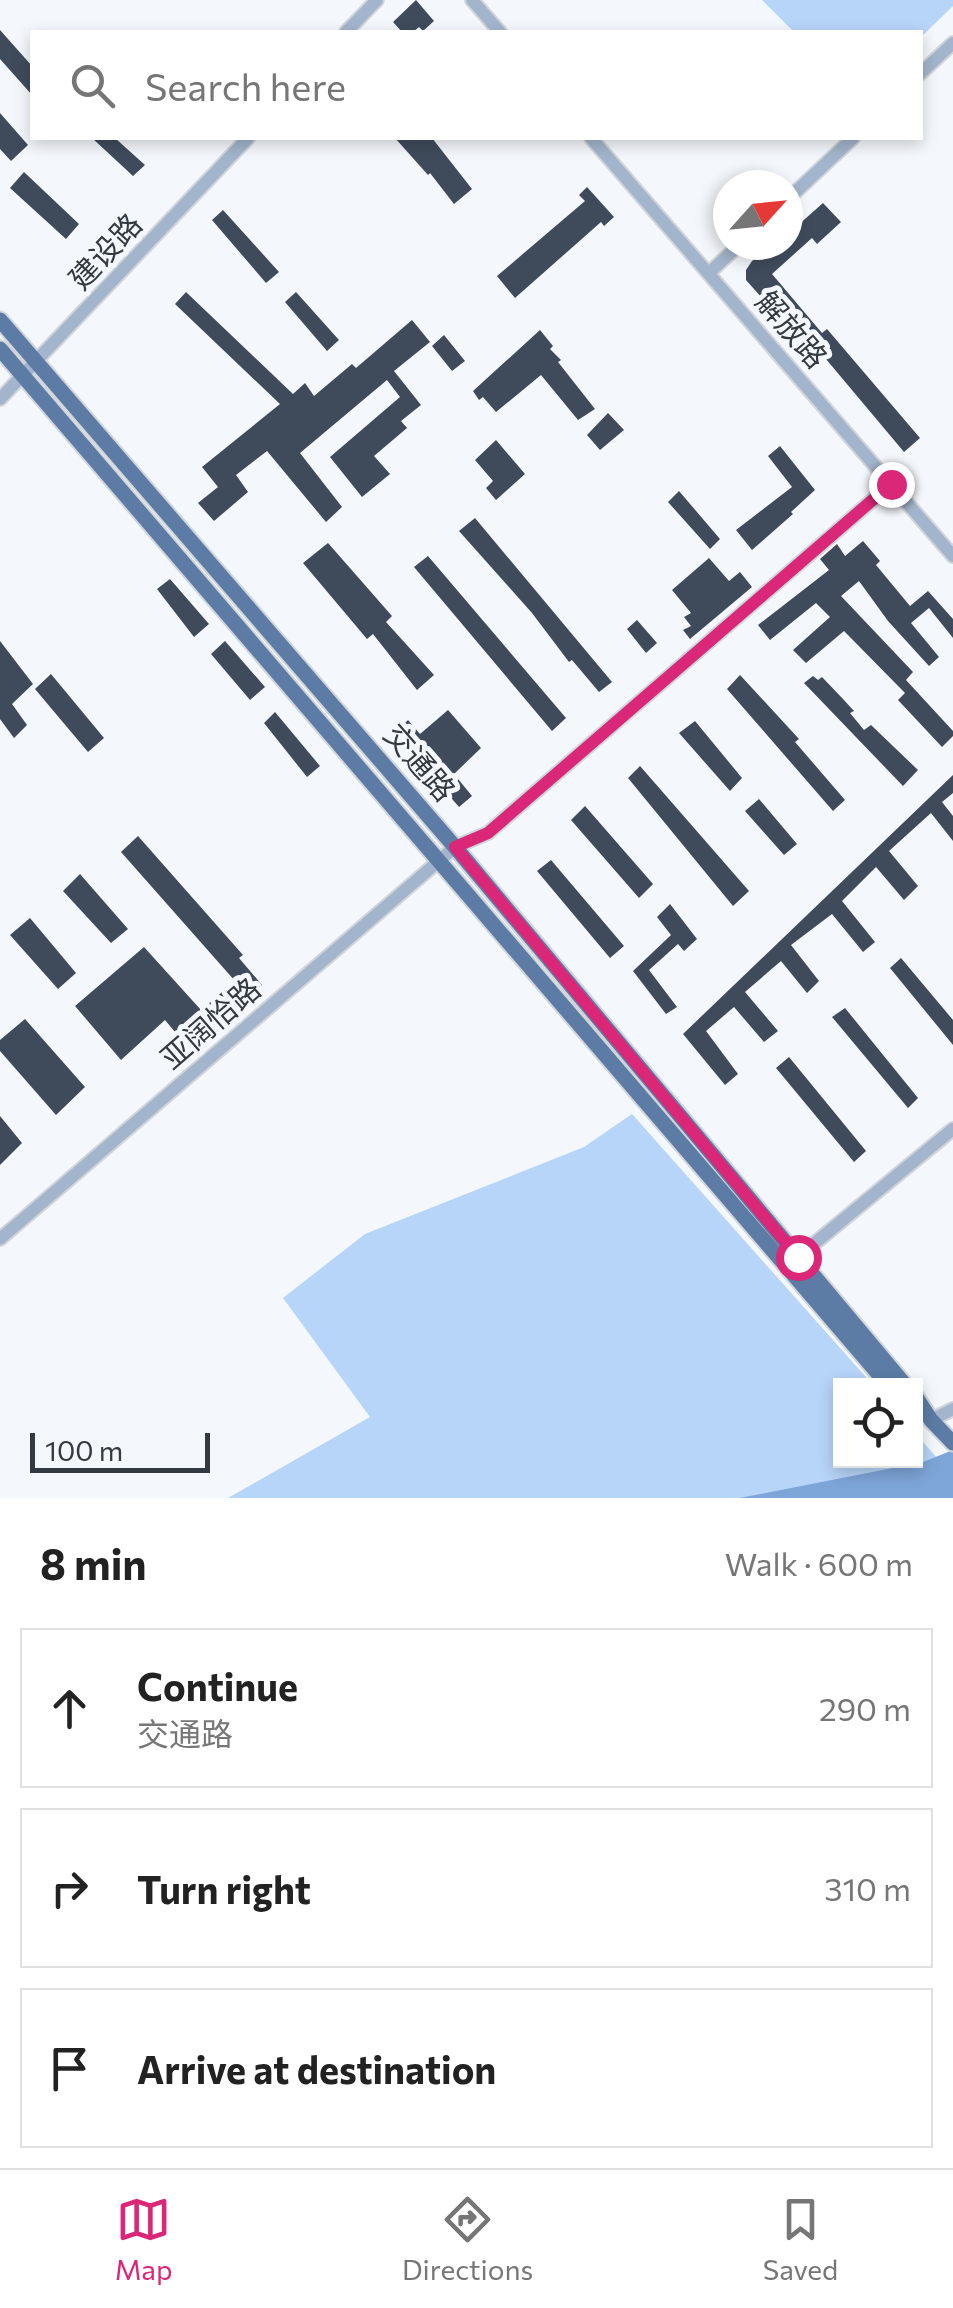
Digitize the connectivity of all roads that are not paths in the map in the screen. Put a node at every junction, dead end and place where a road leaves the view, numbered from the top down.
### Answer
1 (377, 0) edge
2 (472, 0) edge
3 (348, 30) edge
4 (498, 30) edge
5 (953, 43) edge
6 (923, 71) edge
7 (246, 140) edge
8 (594, 140) edge
9 (851, 140) edge
10 (803, 185) edge
11 (724, 260) edge
12 (710, 273) junction
13 (0, 320) edge
14 (0, 349) edge
15 (36, 363) junction
16 (24, 376) junction
17 (0, 399) edge
18 (891, 484) junction
19 (953, 556) edge
20 (455, 847) junction
21 (441, 860) junction
22 (953, 1129) edge
23 (0, 1238) edge
24 (798, 1257) junction
25 (882, 1378) edge
26 (899, 1378) edge
27 (953, 1409) edge
28 (929, 1422) edge
29 (953, 1443) edge

1 - 3 street
2 - 4 street
5 - 6 street
7 - 15 street, 建设路
8 - 12 street, 解放路
9 - 10 street
11 - 12 street
12 - 18 street, 解放路
13 - 15 main road, 交通路
14 - 16 main road
15 - 16 street, 建设路
15 - 20 main road, 交通路
16 - 17 street, 建设路
16 - 21 main road
18 - 19 street, 解放路
18 - 20 street, 亚阔恰路
20 - 21 street, 亚阔恰路
20 - 24 main road, 交通路
21 - 23 street, 亚阔恰路
21 - 25 main road
22 - 24 street
24 - 26 main road, 交通路
27 - 28 street
28 - 29 main road

